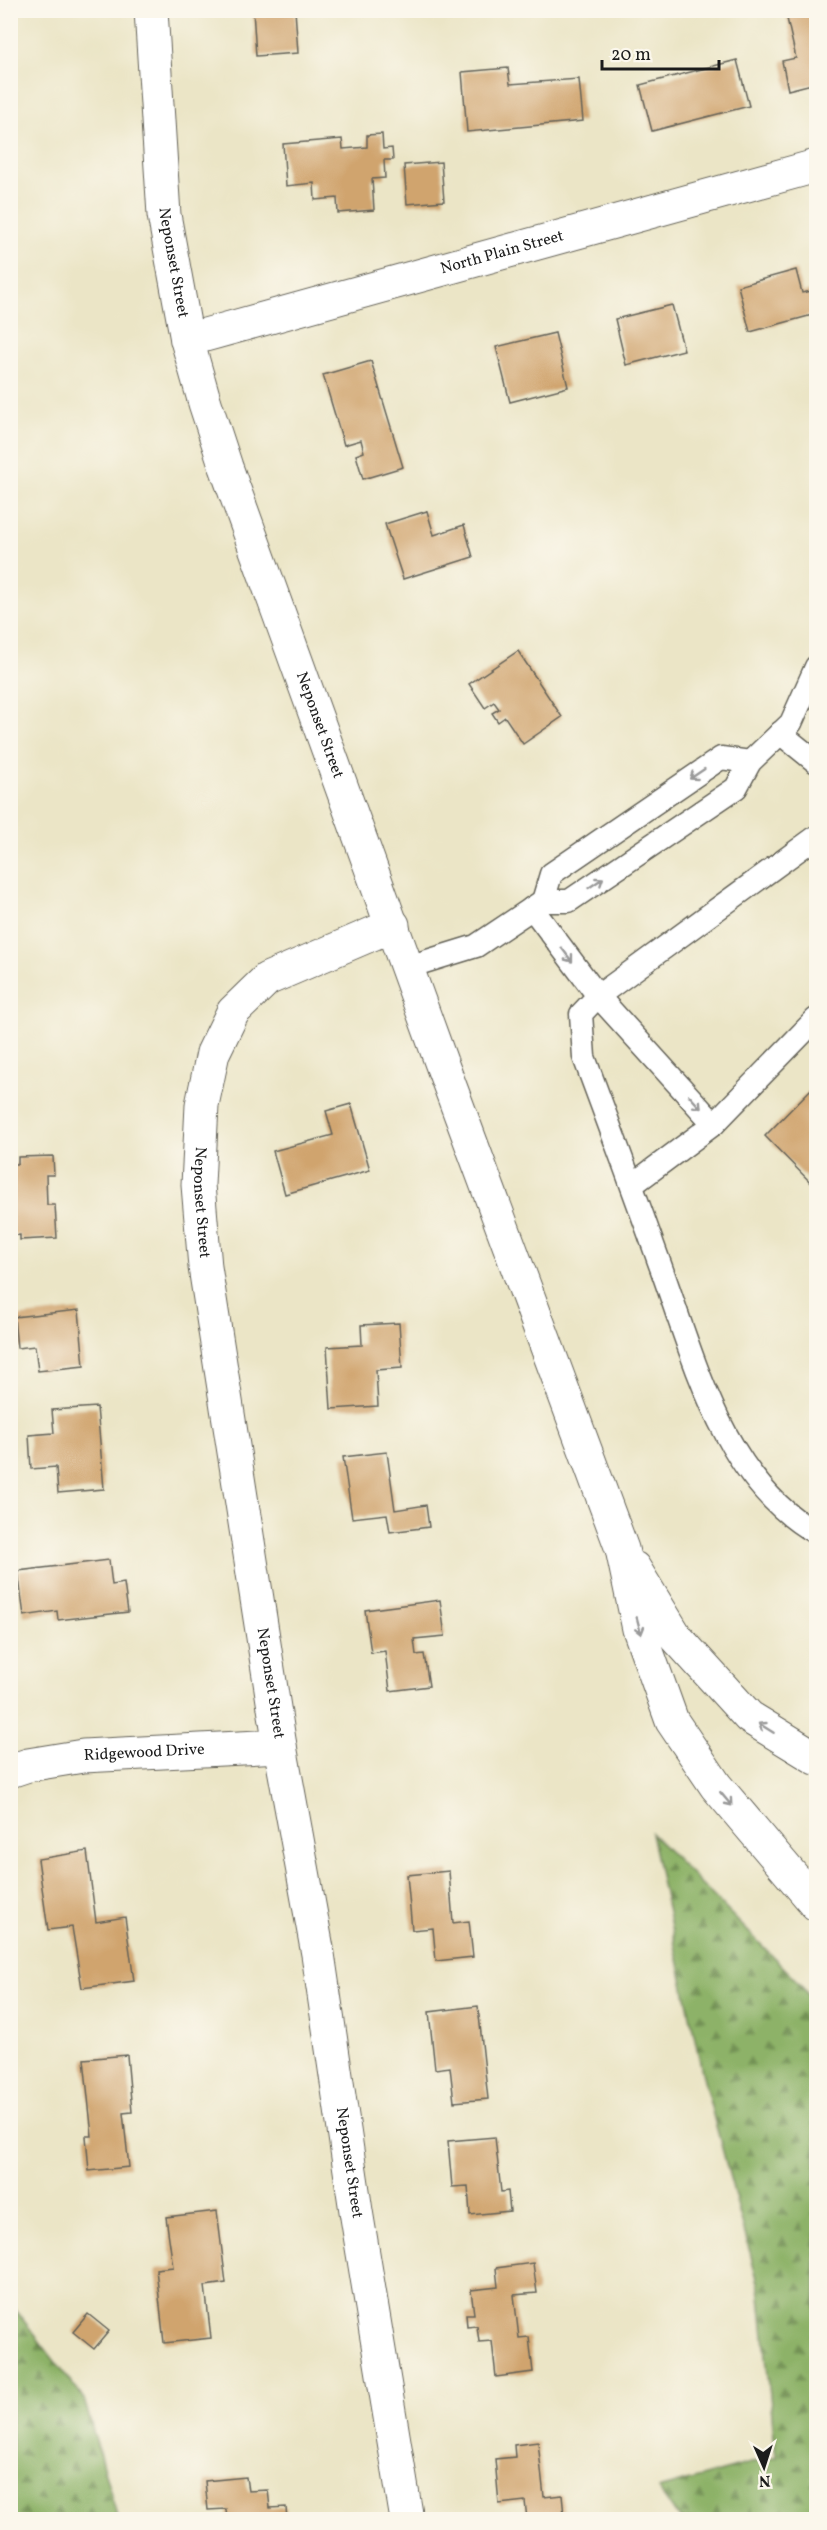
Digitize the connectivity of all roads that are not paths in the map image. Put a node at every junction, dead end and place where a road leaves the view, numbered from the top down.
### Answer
1 (151, 10) edge
2 (816, 166) edge
3 (188, 340) junction
4 (816, 667) edge
5 (780, 734) junction
6 (750, 762) junction
7 (816, 762) edge
8 (816, 837) edge
9 (538, 905) junction
10 (393, 925) junction
11 (408, 967) junction
12 (598, 996) junction
13 (816, 1019) edge
14 (714, 1124) junction
15 (632, 1185) junction
16 (816, 1533) edge
17 (622, 1549) junction
18 (280, 1746) junction
19 (816, 1758) edge
20 (10, 1771) edge
21 (816, 1904) edge
22 (407, 2520) edge

1 - 3 street, Neponset Street
2 - 3 street, North Plain Street
3 - 10 street, Neponset Street
4 - 5 lane
5 - 6 lane
5 - 7 lane
9 -> 6 lane
6 -> 9 lane
8 - 12 lane
9 - 11 lane
9 -> 12 lane
10 - 11 street
10 - 18 street, Neponset Street
11 - 17 street
12 -> 14 lane
12 - 15 lane
13 - 14 lane
14 - 15 lane
15 - 16 lane
19 -> 17 street
17 -> 21 street
18 - 20 street, Ridgewood Drive
18 - 22 street, Neponset Street

